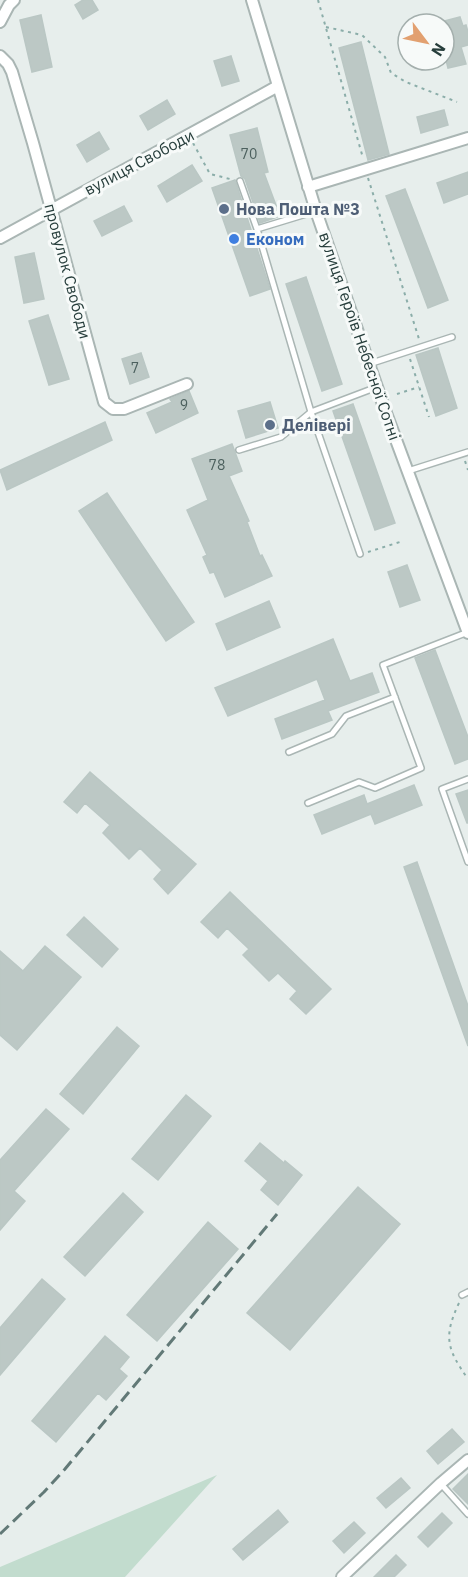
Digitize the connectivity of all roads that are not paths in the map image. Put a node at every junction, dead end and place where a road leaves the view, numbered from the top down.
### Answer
1 (14, 0) edge
2 (252, 0) edge
3 (0, 22) edge
4 (0, 56) edge
5 (278, 86) junction
6 (468, 138) edge
7 (240, 181) road end
8 (308, 187) junction
9 (52, 210) junction
10 (316, 211) junction
11 (257, 229) junction
12 (0, 238) edge
13 (452, 337) dead end
14 (369, 364) junction
15 (187, 384) dead end
16 (377, 387) junction
17 (311, 412) junction
18 (239, 450) dead end
19 (468, 452) edge
20 (408, 471) junction
21 (360, 554) road end
22 (468, 633) edge
23 (395, 697) junction
24 (289, 752) dead end
25 (468, 779) edge
26 (308, 803) dead end
27 (468, 862) edge
28 (468, 1461) edge
29 (441, 1483) junction
30 (468, 1514) edge
31 (342, 1577) edge

1 - 3 street
2 - 5 street, вулиця Героїв Небесної Сотні
4 - 9 street, провулок Свободи
5 - 8 street, вулиця Героїв Небесної Сотні
5 - 9 street, вулиця Свободи
6 - 8 street
7 - 11 lane
8 - 10 street, вулиця Героїв Небесної Сотні
9 - 12 street, вулиця Свободи
9 - 15 street, провулок Свободи
10 - 11 lane
10 - 14 street, вулиця Героїв Небесної Сотні
11 - 17 lane
13 - 14 lane
14 - 16 street, вулиця Героїв Небесної Сотні
16 - 17 lane
16 - 20 street, вулиця Героїв Небесної Сотні
17 - 18 lane
17 - 21 lane
19 - 20 lane
20 - 22 street, вулиця Героїв Небесної Сотні
22 - 23 lane
23 - 24 lane
23 - 26 lane
25 - 27 lane
28 - 29 street
29 - 30 lane
29 - 31 street

